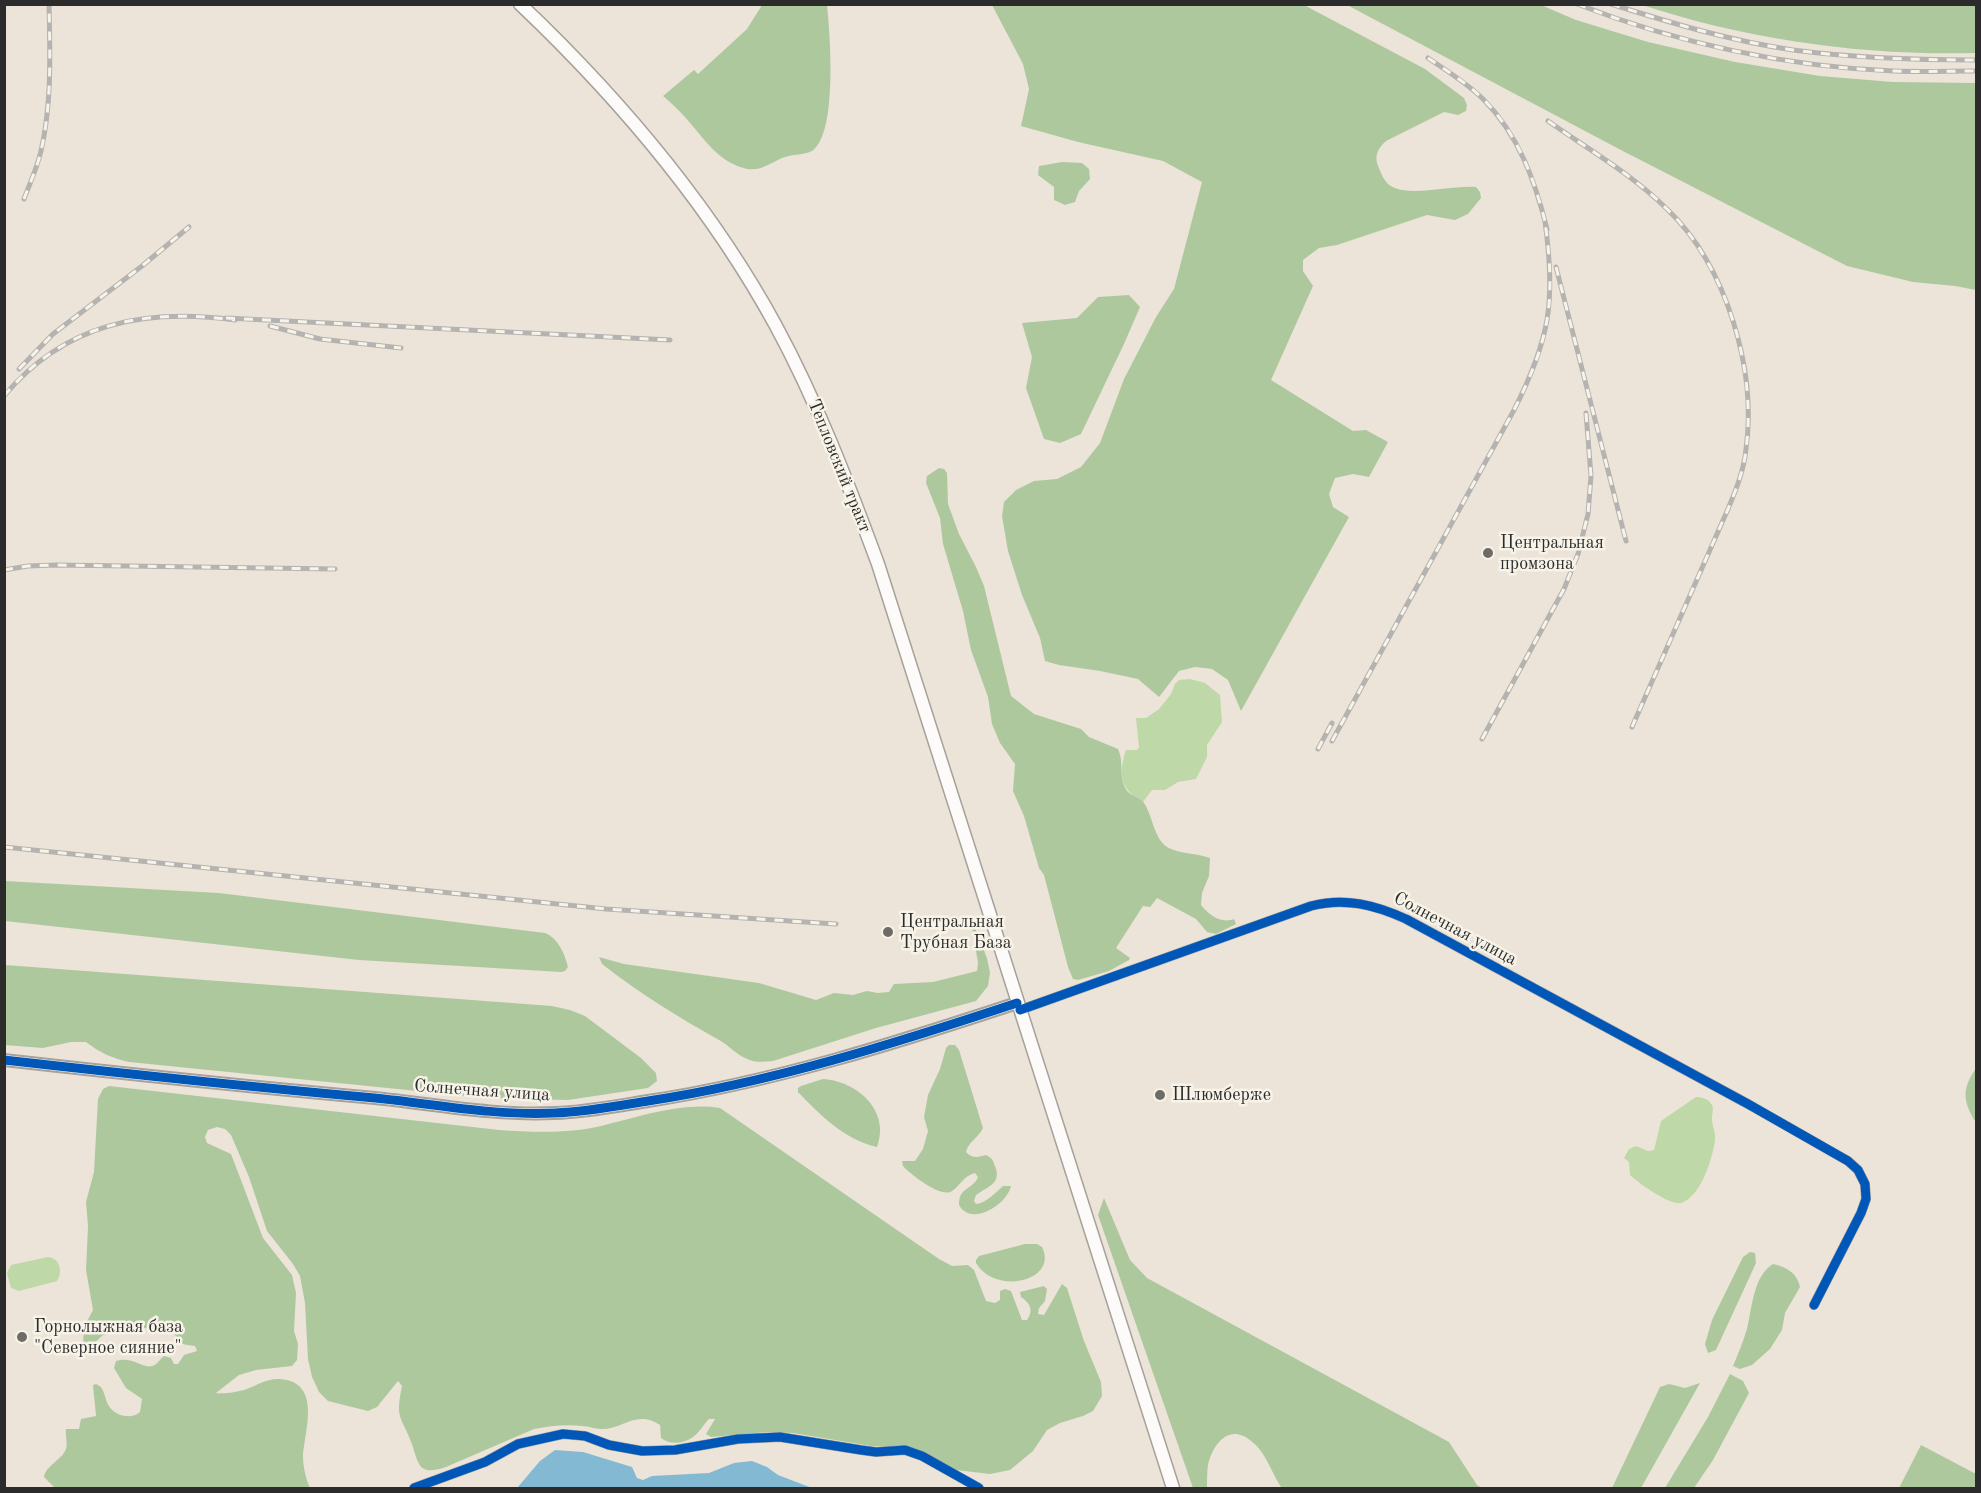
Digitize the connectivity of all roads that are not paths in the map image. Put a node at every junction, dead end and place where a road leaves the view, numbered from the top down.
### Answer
1 (520, 4) edge
2 (1018, 1007) junction
3 (4, 1060) edge
4 (1815, 1305) dead end
5 (414, 1488) edge
6 (979, 1488) edge
7 (1173, 1488) edge

1 - 2 main road, Тепловский тракт
2 - 3 street, Солнечная улица
2 - 4 street, Солнечная улица
2 - 7 main road, Тепловский тракт
5 - 6 street

